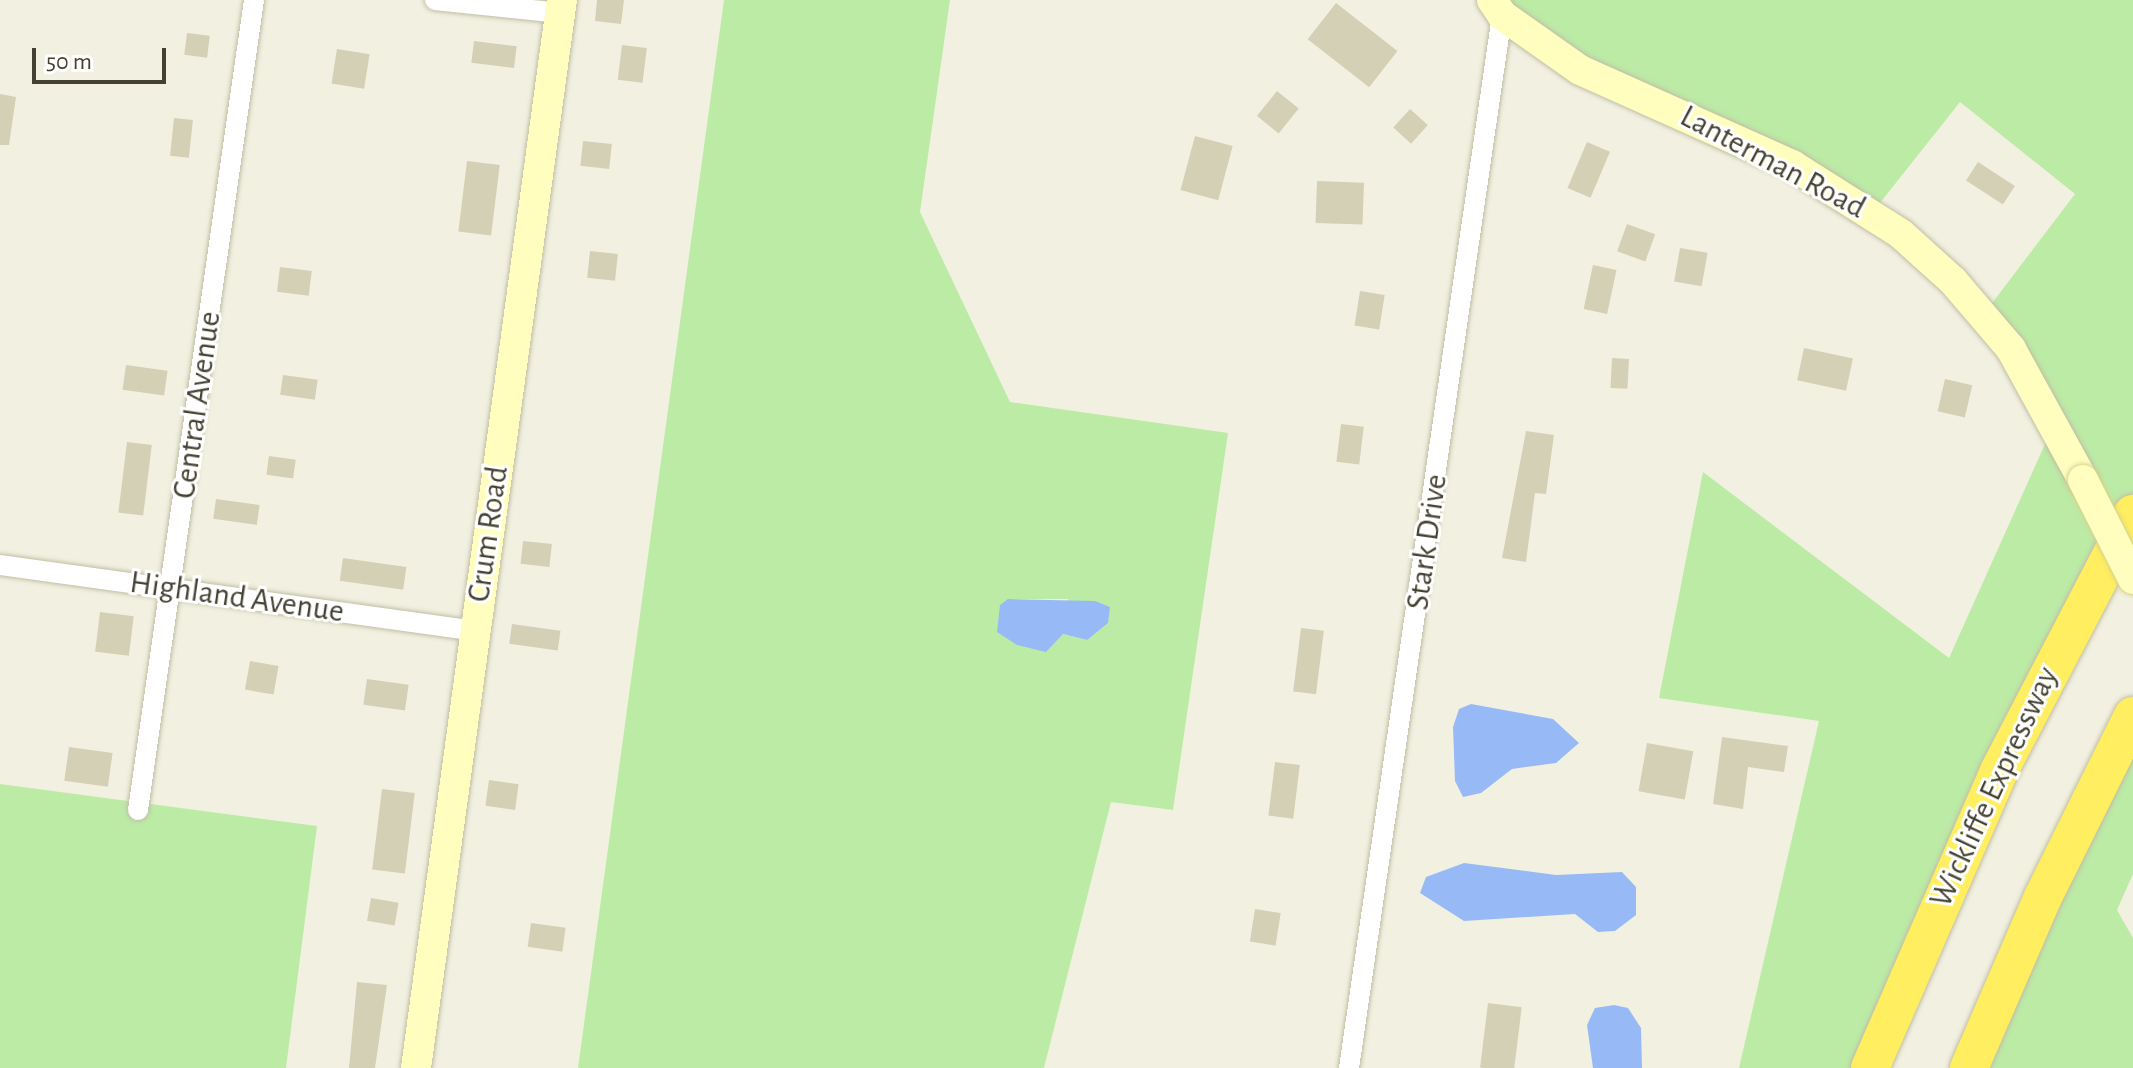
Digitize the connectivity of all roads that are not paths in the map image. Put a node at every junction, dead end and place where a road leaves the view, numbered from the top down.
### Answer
1 (254, 0) edge
2 (435, 0) edge
3 (561, 7) edge
4 (1497, 8) edge
5 (2133, 514) edge
6 (0, 565) edge
7 (2133, 579) edge
8 (170, 588) junction
9 (474, 631) junction
10 (2133, 716) edge
11 (138, 810) dead end
12 (416, 1068) edge
13 (1349, 1068) edge
14 (1870, 1068) edge
15 (1969, 1068) edge

1 - 8 street, Central Avenue
2 - 3 street
3 - 9 street, Crum Road
4 - 7 street, Lanterman Road, bridge
4 - 13 street, Stark Drive
5 - 14 highway, Wickliffe Expressway
6 - 8 street, Highland Avenue
8 - 9 street, Highland Avenue
8 - 11 street, Central Avenue
9 - 12 street, Crum Road
10 - 15 highway

